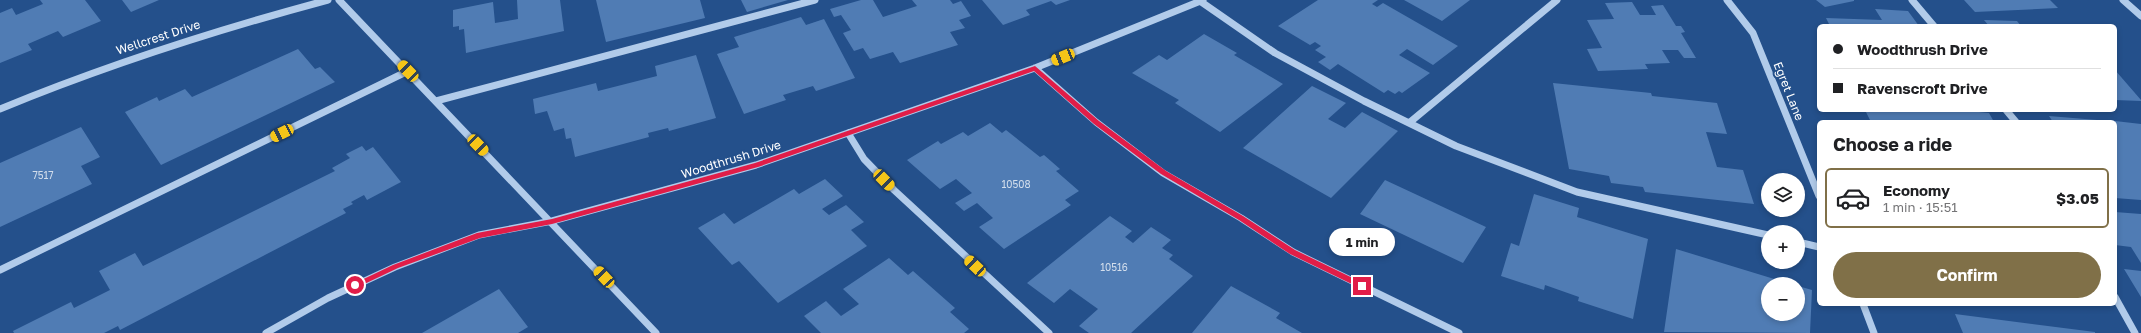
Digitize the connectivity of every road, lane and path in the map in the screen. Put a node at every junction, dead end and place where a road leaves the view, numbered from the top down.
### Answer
1 (328, 0) edge
2 (339, 0) edge
3 (815, 0) edge
4 (1557, 0) edge
5 (1727, 0) edge
6 (1912, 0) edge
7 (2123, 0) edge
8 (1202, 1) edge
9 (2141, 16) edge
10 (1932, 24) edge
11 (1035, 68) junction
12 (408, 71) junction
13 (436, 101) junction
14 (0, 109) edge
15 (2008, 112) edge
16 (2014, 120) edge
17 (1409, 123) junction
18 (848, 133) junction
19 (1817, 191) edge
20 (552, 221) junction
21 (1761, 233) edge
22 (1805, 244) edge
23 (1817, 247) edge
24 (0, 270) edge
25 (2117, 301) edge
26 (1863, 306) edge
27 (266, 333) edge
28 (656, 333) edge
29 (1049, 333) edge
30 (1459, 333) edge
31 (1874, 333) edge
32 (2135, 333) edge

1 - 14 street, Wellcrest Drive
2 - 12 street
3 - 13 street
4 - 17 street
5 - 19 street, Egret Lane
6 - 10 street
7 - 9 street
8 - 11 street, Woodthrush Drive
8 - 17 street
11 - 18 street, Woodthrush Drive
11 - 30 street
12 - 13 street
12 - 24 street
13 - 20 street
15 - 16 street
17 - 21 street
18 - 20 street, Woodthrush Drive
18 - 29 street
20 - 27 street, Woodthrush Drive
20 - 28 street
22 - 23 street
25 - 32 street
26 - 31 street

